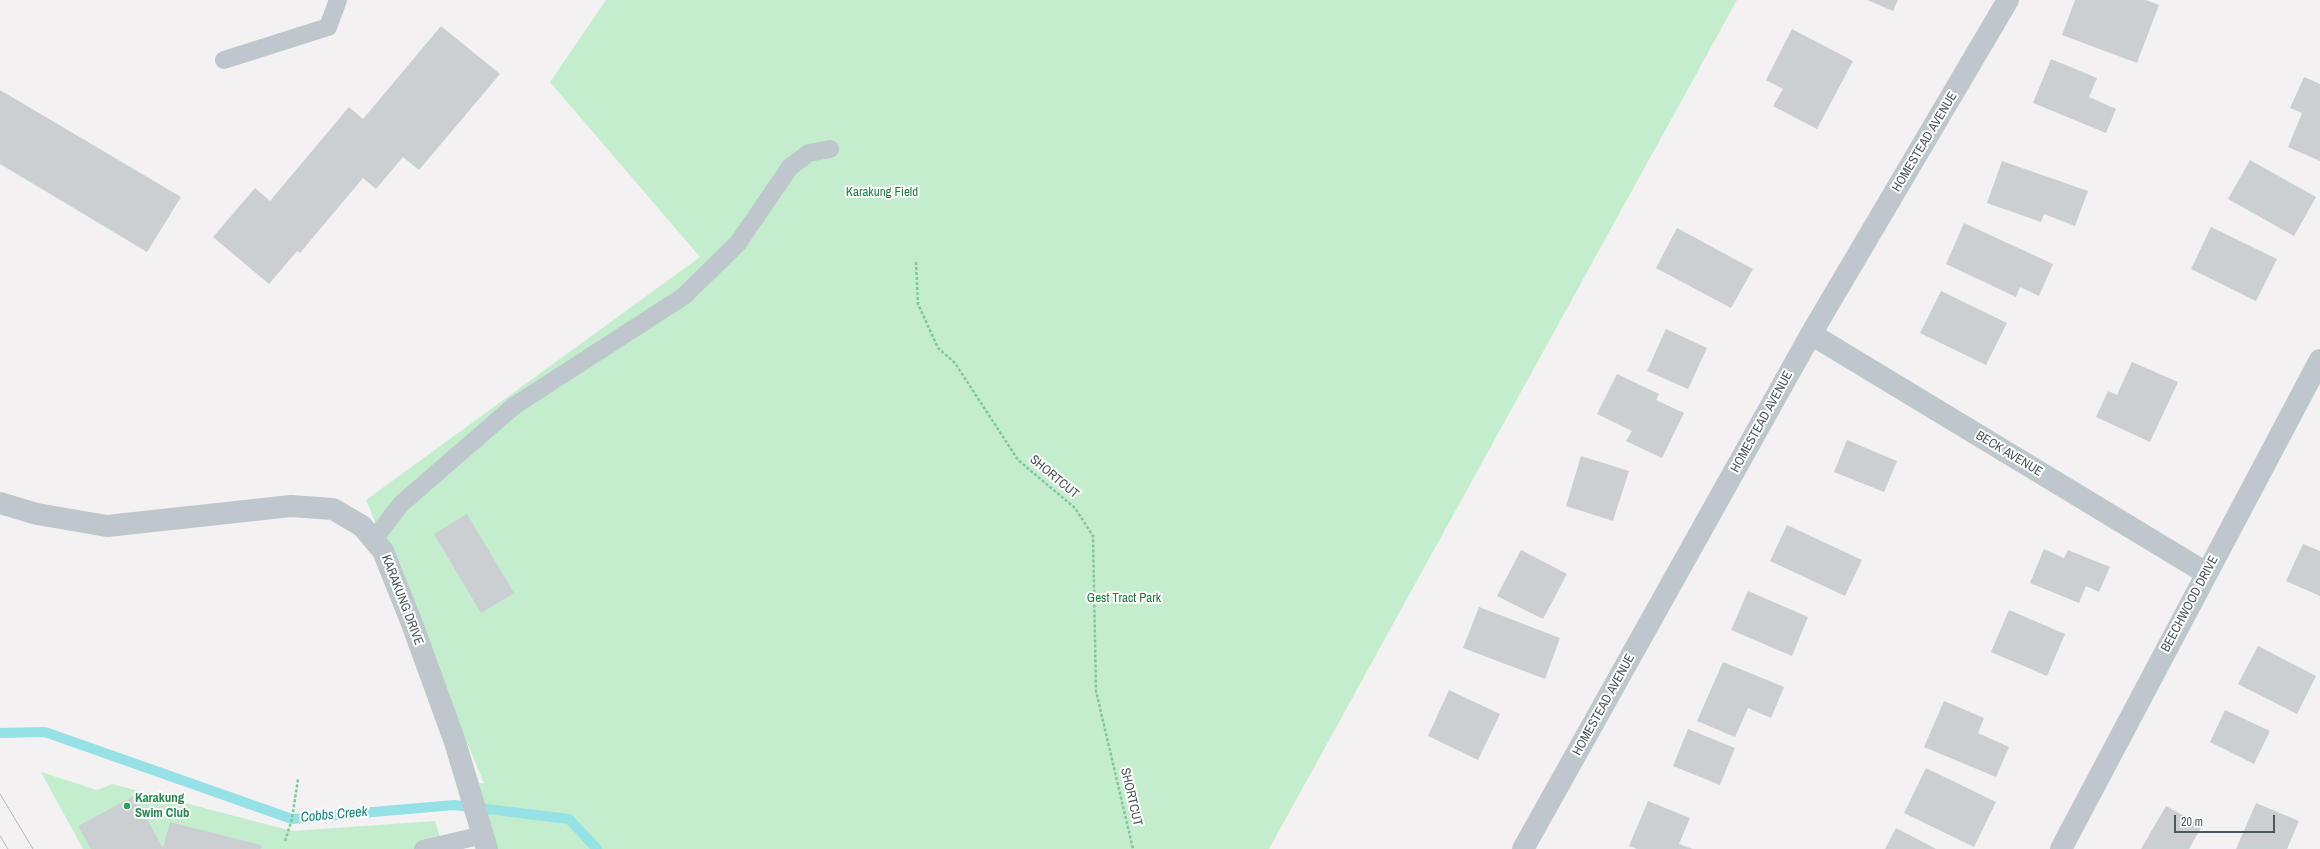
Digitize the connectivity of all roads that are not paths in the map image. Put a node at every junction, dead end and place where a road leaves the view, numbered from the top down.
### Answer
1 (338, 0) edge
2 (2008, 0) edge
3 (224, 60) dead end
4 (830, 149) dead end
5 (1811, 334) junction
6 (2320, 360) edge
7 (0, 503) edge
8 (374, 539) junction
9 (2206, 573) junction
10 (485, 842) edge
11 (423, 849) edge
12 (1523, 849) edge
13 (2061, 849) edge

1 - 3 lane
2 - 5 street, HOMESTEAD AVENUE
4 - 8 lane
5 - 9 street, BECK AVENUE
5 - 12 street, HOMESTEAD AVENUE
6 - 9 street, BEECHWOOD DRIVE
7 - 8 street, KARAKUNG DRIVE
8 - 10 street, KARAKUNG DRIVE
9 - 13 street, BEECHWOOD DRIVE
10 - 11 lane

